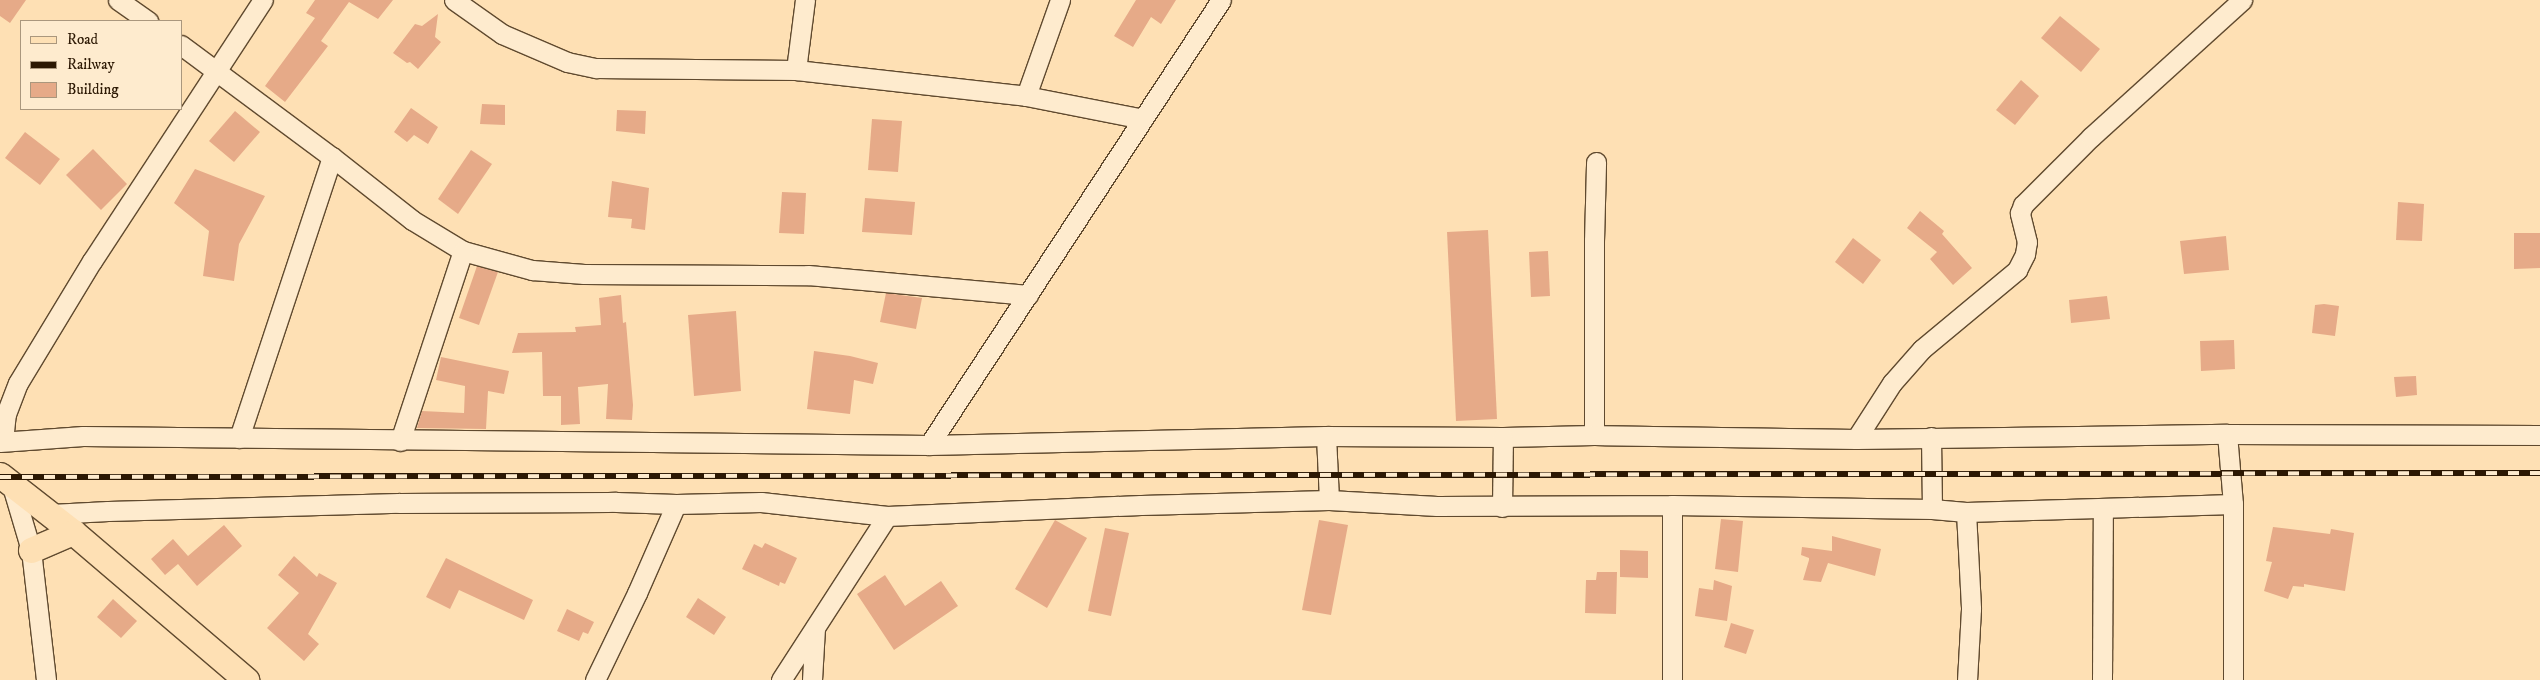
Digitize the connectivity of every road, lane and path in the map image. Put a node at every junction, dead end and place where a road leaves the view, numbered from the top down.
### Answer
1 (118, 0) edge
2 (263, 0) edge
3 (454, 0) edge
4 (805, 0) edge
5 (1060, 0) edge
6 (1221, 0) edge
7 (2242, 0) edge
8 (147, 20) edge
9 (182, 46) edge
10 (796, 70) junction
11 (218, 71) junction
12 (1026, 96) junction
13 (1143, 118) junction
14 (332, 157) junction
15 (1596, 162) dead end
16 (463, 252) junction
17 (1028, 295) junction
18 (2227, 434) junction
19 (1594, 435) junction
20 (2540, 435) edge
21 (1326, 436) junction
22 (1503, 437) junction
23 (1931, 437) junction
24 (239, 438) junction
25 (1856, 439) junction
26 (2, 441) edge
27 (400, 441) junction
28 (929, 445) junction
29 (6, 481) edge
30 (1329, 500) junction
31 (676, 504) junction
32 (2233, 504) junction
33 (1672, 505) junction
34 (1502, 507) junction
35 (1932, 509) junction
36 (2103, 509) junction
37 (1966, 512) junction
38 (51, 514) junction
39 (887, 516) junction
40 (73, 532) junction
41 (30, 550) junction
42 (815, 627) junction
43 (46, 680) edge
44 (246, 680) edge
45 (595, 680) edge
46 (781, 680) edge
47 (812, 680) edge
48 (1672, 680) edge
49 (1967, 680) edge
50 (2102, 680) edge
51 (2233, 680) edge

1 - 8 street
2 - 11 street
3 - 10 street
4 - 10 street
5 - 12 street
6 - 13 street
7 - 25 street
9 - 11 street
10 - 12 street
11 - 14 street
11 - 26 street
12 - 13 street
13 - 17 street
14 - 16 street
14 - 24 street
15 - 19 street
16 - 17 street
16 - 27 street
17 - 28 street
18 - 20 street
18 - 23 street
18 - 32 street
19 - 22 street
19 - 25 street
21 - 22 street
21 - 28 street
21 - 30 street
22 - 34 street
23 - 25 street
23 - 35 street
24 - 26 street
24 - 27 street
27 - 28 street
29 - 38 main road
29 - 41 street
30 - 34 street
30 - 39 street
31 - 38 street
31 - 39 street
31 - 45 street
32 - 36 street
32 - 51 street
33 - 34 street
33 - 35 street
33 - 48 street
35 - 37 street
36 - 37 street
36 - 50 street
37 - 49 street
38 - 40 main road
39 - 42 street
40 - 41 main road
40 - 44 main road
41 - 43 street
42 - 46 street
42 - 47 street

